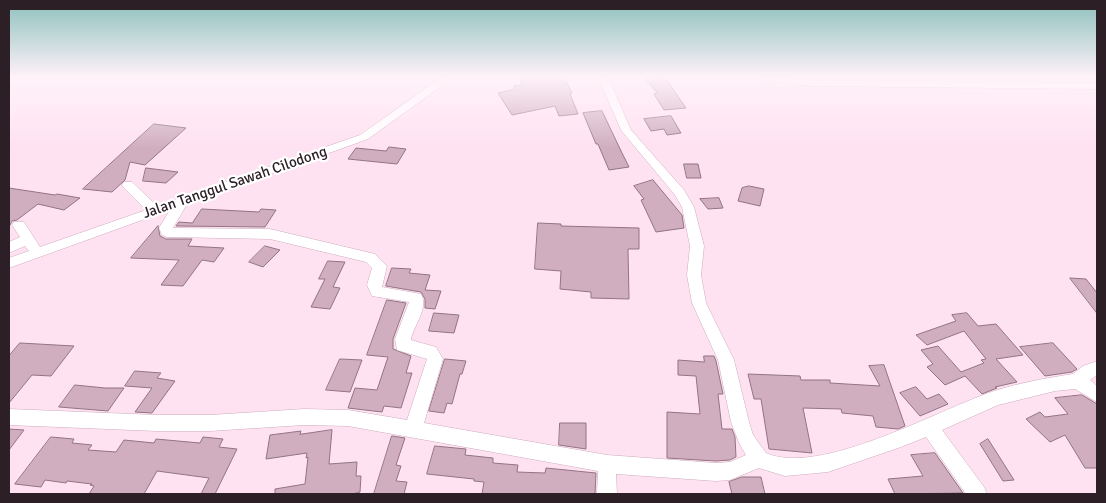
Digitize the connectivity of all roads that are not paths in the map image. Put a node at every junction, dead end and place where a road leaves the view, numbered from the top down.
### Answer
1 (414, 100) edge
2 (613, 100) edge
3 (128, 185) dead end
4 (182, 202) junction
5 (155, 211) junction
6 (19, 225) dead end
7 (32, 246) junction
8 (9, 248) edge
9 (9, 263) edge
10 (1097, 368) edge
11 (1077, 381) junction
12 (1097, 395) edge
13 (9, 417) edge
14 (929, 427) junction
15 (413, 430) junction
16 (759, 459) junction
17 (607, 464) junction
18 (607, 494) edge
19 (976, 494) edge

1 - 4 street, Jalan Tanggul Sawah Cilodong
2 - 16 street
3 - 5 street
4 - 5 street, Jalan Tanggul Sawah Cilodong
4 - 15 street
5 - 7 street, Jalan Tanggul Sawah Cilodong
6 - 7 street
7 - 8 street
7 - 9 street, Jalan Tanggul Sawah Cilodong
10 - 11 street
11 - 12 street
11 - 14 street
13 - 15 street
14 - 16 street
14 - 19 street
15 - 17 street
16 - 17 street
17 - 18 street

